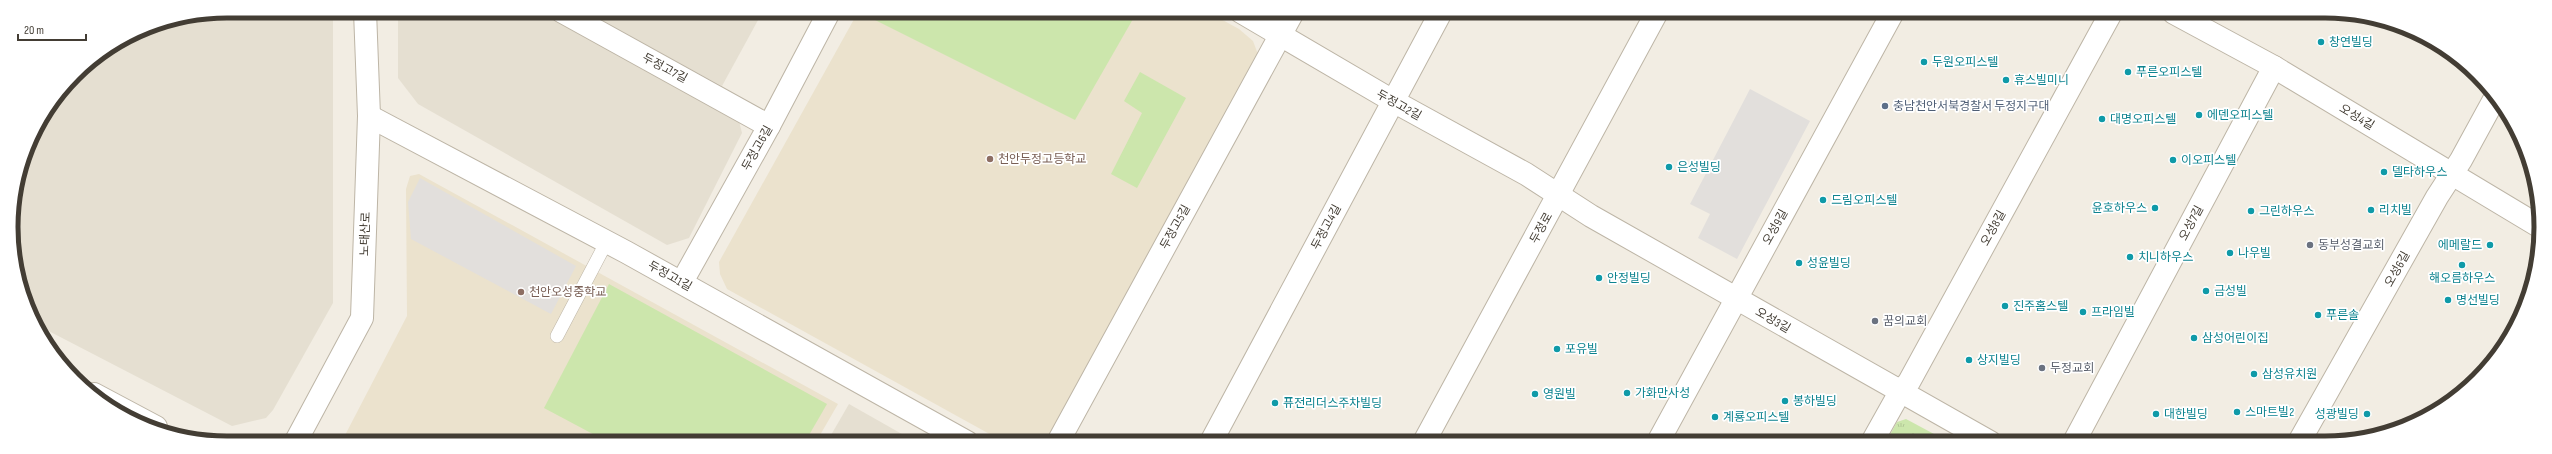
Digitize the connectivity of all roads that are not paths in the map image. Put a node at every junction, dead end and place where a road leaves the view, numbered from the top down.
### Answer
1 (365, 18) edge
2 (574, 18) edge
3 (826, 18) edge
4 (1251, 18) edge
5 (1290, 18) edge
6 (1438, 18) edge
7 (1654, 18) edge
8 (1890, 18) edge
9 (2108, 18) edge
10 (2183, 18) edge
11 (1280, 35) junction
12 (2274, 67) junction
13 (1393, 102) junction
14 (2493, 102) edge
15 (370, 116) junction
16 (769, 126) junction
17 (2452, 174) junction
18 (1559, 194) junction
19 (2534, 223) edge
20 (606, 243) junction
21 (682, 282) junction
22 (1736, 298) junction
23 (557, 336) dead end
24 (1900, 392) junction
25 (299, 436) edge
26 (956, 436) edge
27 (1061, 436) edge
28 (1214, 436) edge
29 (1427, 436) edge
30 (1661, 436) edge
31 (1875, 436) edge
32 (1979, 436) edge
33 (2077, 436) edge
34 (2302, 436) edge

1 - 15 street, 노태산로
2 - 16 street, 두정고7길
3 - 16 street, 두정고6길
4 - 11 street, 두정고2길
5 - 11 street, 두정고5길
6 - 13 street, 두정고4길
7 - 18 street, 두정로
8 - 22 street, 오성9길
9 - 24 street, 오성8길
10 - 12 street, 오성4길
11 - 13 street, 두정고2길
11 - 27 street, 두정고5길
12 - 17 street, 오성4길
12 - 33 street, 오성7길
13 - 18 street, 두정고2길
13 - 28 street, 두정고4길
14 - 17 street, 오성6길
15 - 20 street, 두정고1길
15 - 25 street, 노태산로
16 - 21 street, 두정고6길
17 - 19 street, 오성4길
17 - 34 street, 오성6길
18 - 22 street, 오성3길
18 - 29 street, 두정로
20 - 21 street, 두정고1길
20 - 23 lane
21 - 26 street, 두정고1길
22 - 24 street, 오성3길
22 - 30 street, 오성9길
24 - 31 street, 오성8길
24 - 32 street, 오성3길

